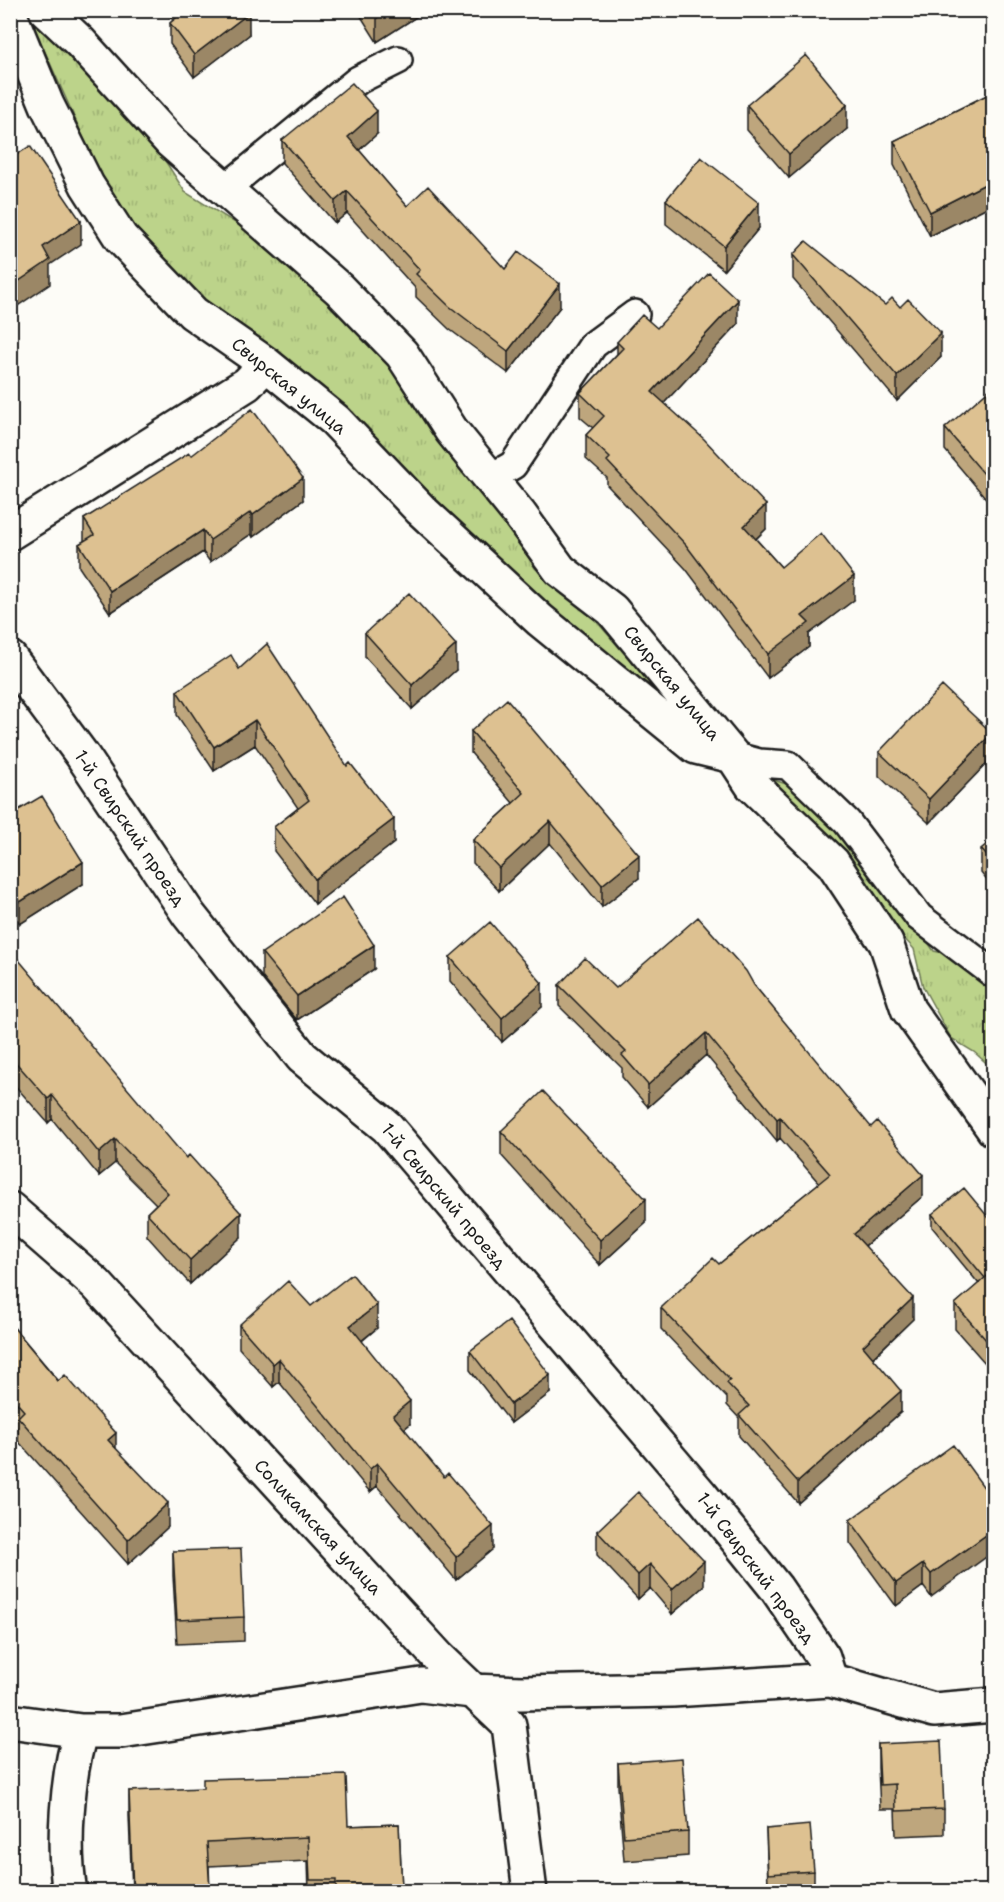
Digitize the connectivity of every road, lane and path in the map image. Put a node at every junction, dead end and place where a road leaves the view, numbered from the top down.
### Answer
1 (46, 10) edge
2 (10, 15) edge
3 (398, 60) dead end
4 (226, 188) junction
5 (635, 314) dead end
6 (266, 364) junction
7 (490, 478) junction
8 (10, 533) edge
9 (10, 658) edge
10 (733, 756) junction
11 (919, 917) junction
12 (886, 943) junction
13 (993, 974) edge
14 (993, 1130) edge
15 (10, 1209) edge
16 (830, 1680) junction
17 (472, 1691) junction
18 (993, 1705) edge
19 (10, 1721) edge
20 (81, 1731) junction
21 (70, 1892) edge
22 (530, 1892) edge

1 - 4 street, Свирская улица
2 - 6 street, Свирская улица
3 - 4 lane
4 - 7 street, Свирская улица
5 - 7 lane
6 - 8 street
6 - 10 street, Свирская улица
7 - 10 street, Свирская улица
9 - 16 street, 1-й Свирский проезд
10 - 11 lane
10 - 12 street, Свирская улица
11 - 12 lane
11 - 13 lane
12 - 14 street, Свирская улица
15 - 17 street, Соликамская улица
16 - 17 street
16 - 18 street
17 - 20 street
17 - 22 street, Соликамская улица
19 - 20 street
20 - 21 street

